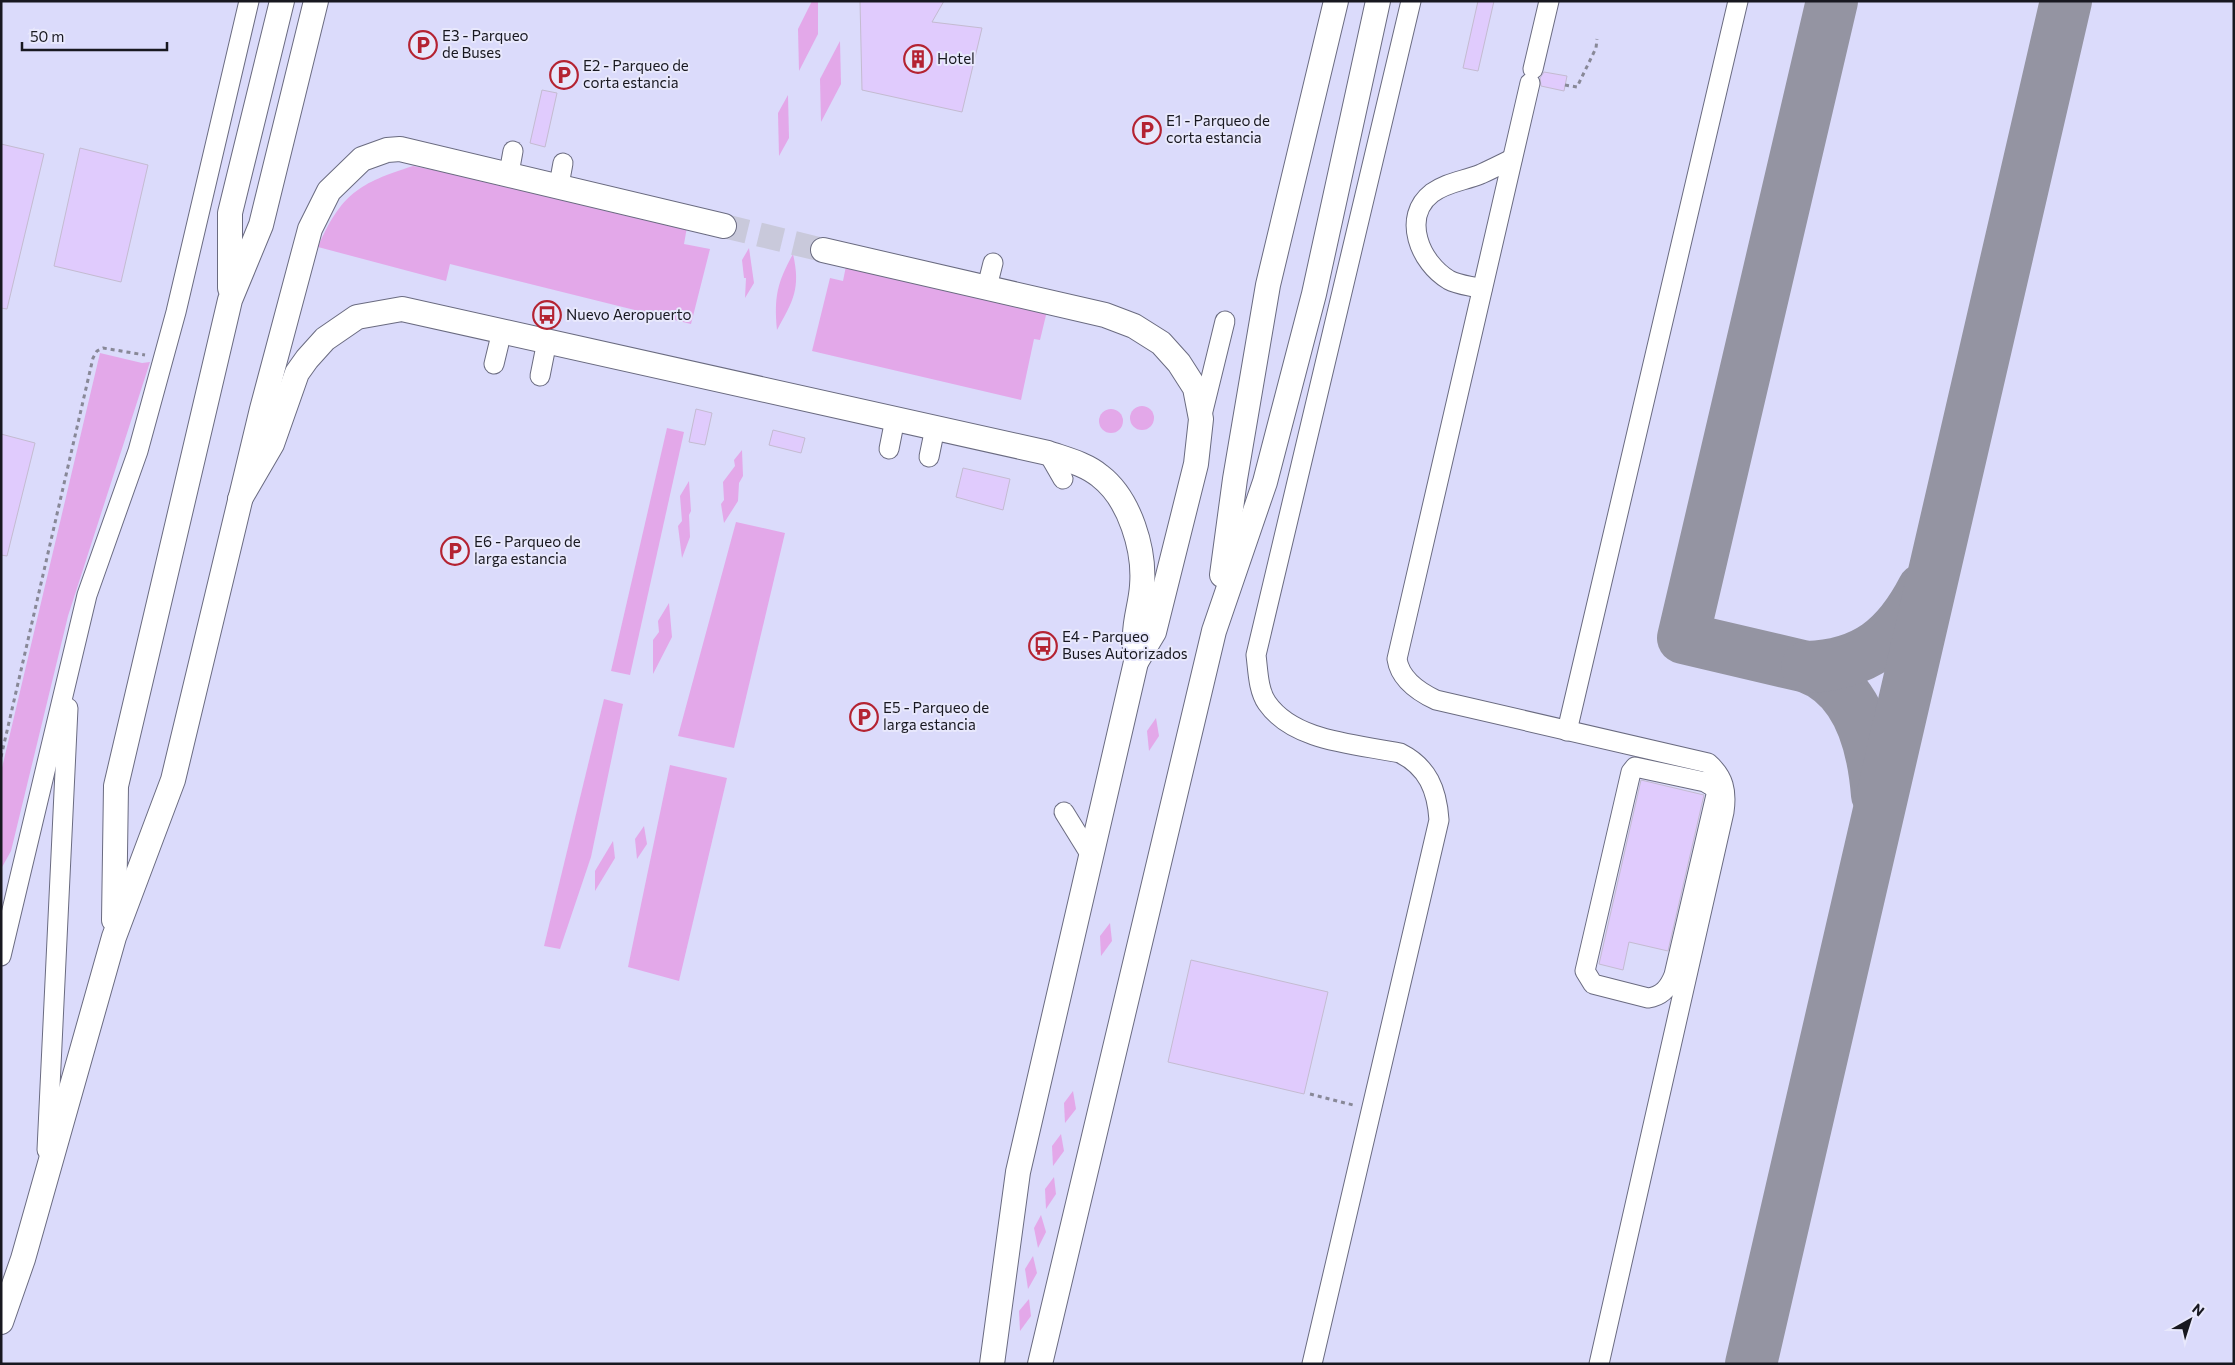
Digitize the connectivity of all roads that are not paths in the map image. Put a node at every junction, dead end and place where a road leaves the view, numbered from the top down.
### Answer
1 (248, 1) edge
2 (282, 1) edge
3 (316, 1) edge
4 (1336, 1) edge
5 (1378, 1) edge
6 (1411, 1) edge
7 (1549, 1) edge
8 (1738, 1) edge
9 (1512, 159) junction
10 (724, 226) tunnel mouth
11 (823, 250) tunnel mouth
12 (993, 263) dead end
13 (987, 287) junction
14 (1482, 289) junction
15 (230, 300) junction
16 (1224, 320) dead end
17 (502, 331) junction
18 (547, 341) junction
19 (494, 364) dead end
20 (540, 376) dead end
21 (895, 419) junction
22 (1201, 419) junction
23 (935, 428) junction
24 (889, 449) dead end
25 (1048, 453) junction
26 (929, 457) dead end
27 (1063, 479) dead end
28 (240, 499) junction
29 (1214, 631) junction
30 (1136, 662) junction
31 (70, 664) junction
32 (1567, 731) junction
33 (1064, 812) dead end
34 (1090, 854) junction
35 (8, 896) edge
36 (1698, 900) junction
37 (114, 937) junction
38 (1, 956) edge
39 (46, 1176) junction
40 (1, 1322) edge
41 (992, 1364) edge
42 (1040, 1364) edge
43 (1312, 1364) edge
44 (1599, 1364) edge

1 - 31 lane
2 - 15 main road
3 - 15 main road
4 - 29 main road
5 - 29 main road
6 - 43 lane
7 - 9 lane
8 - 32 lane
9 - 14 lane
9 - 14 lane
10 - 28 main road
11 - 13 main road
12 - 13 lane
13 - 22 main road
14 - 32 lane
15 - 37 main road
16 - 22 lane
17 - 18 main road
17 - 19 lane
17 - 28 main road
18 - 20 lane
18 - 21 main road
21 - 23 main road
21 - 24 lane
22 - 30 main road
23 - 25 main road
23 - 26 lane
25 - 27 lane
25 - 30 main road
28 - 37 main road
29 - 42 main road
30 - 34 main road
31 - 35 lane
31 - 39 lane
32 - 36 lane
33 - 34 lane
34 - 41 main road
35 - 38 lane
36 - 36 lane
36 - 44 lane
37 - 39 main road
39 - 40 main road

